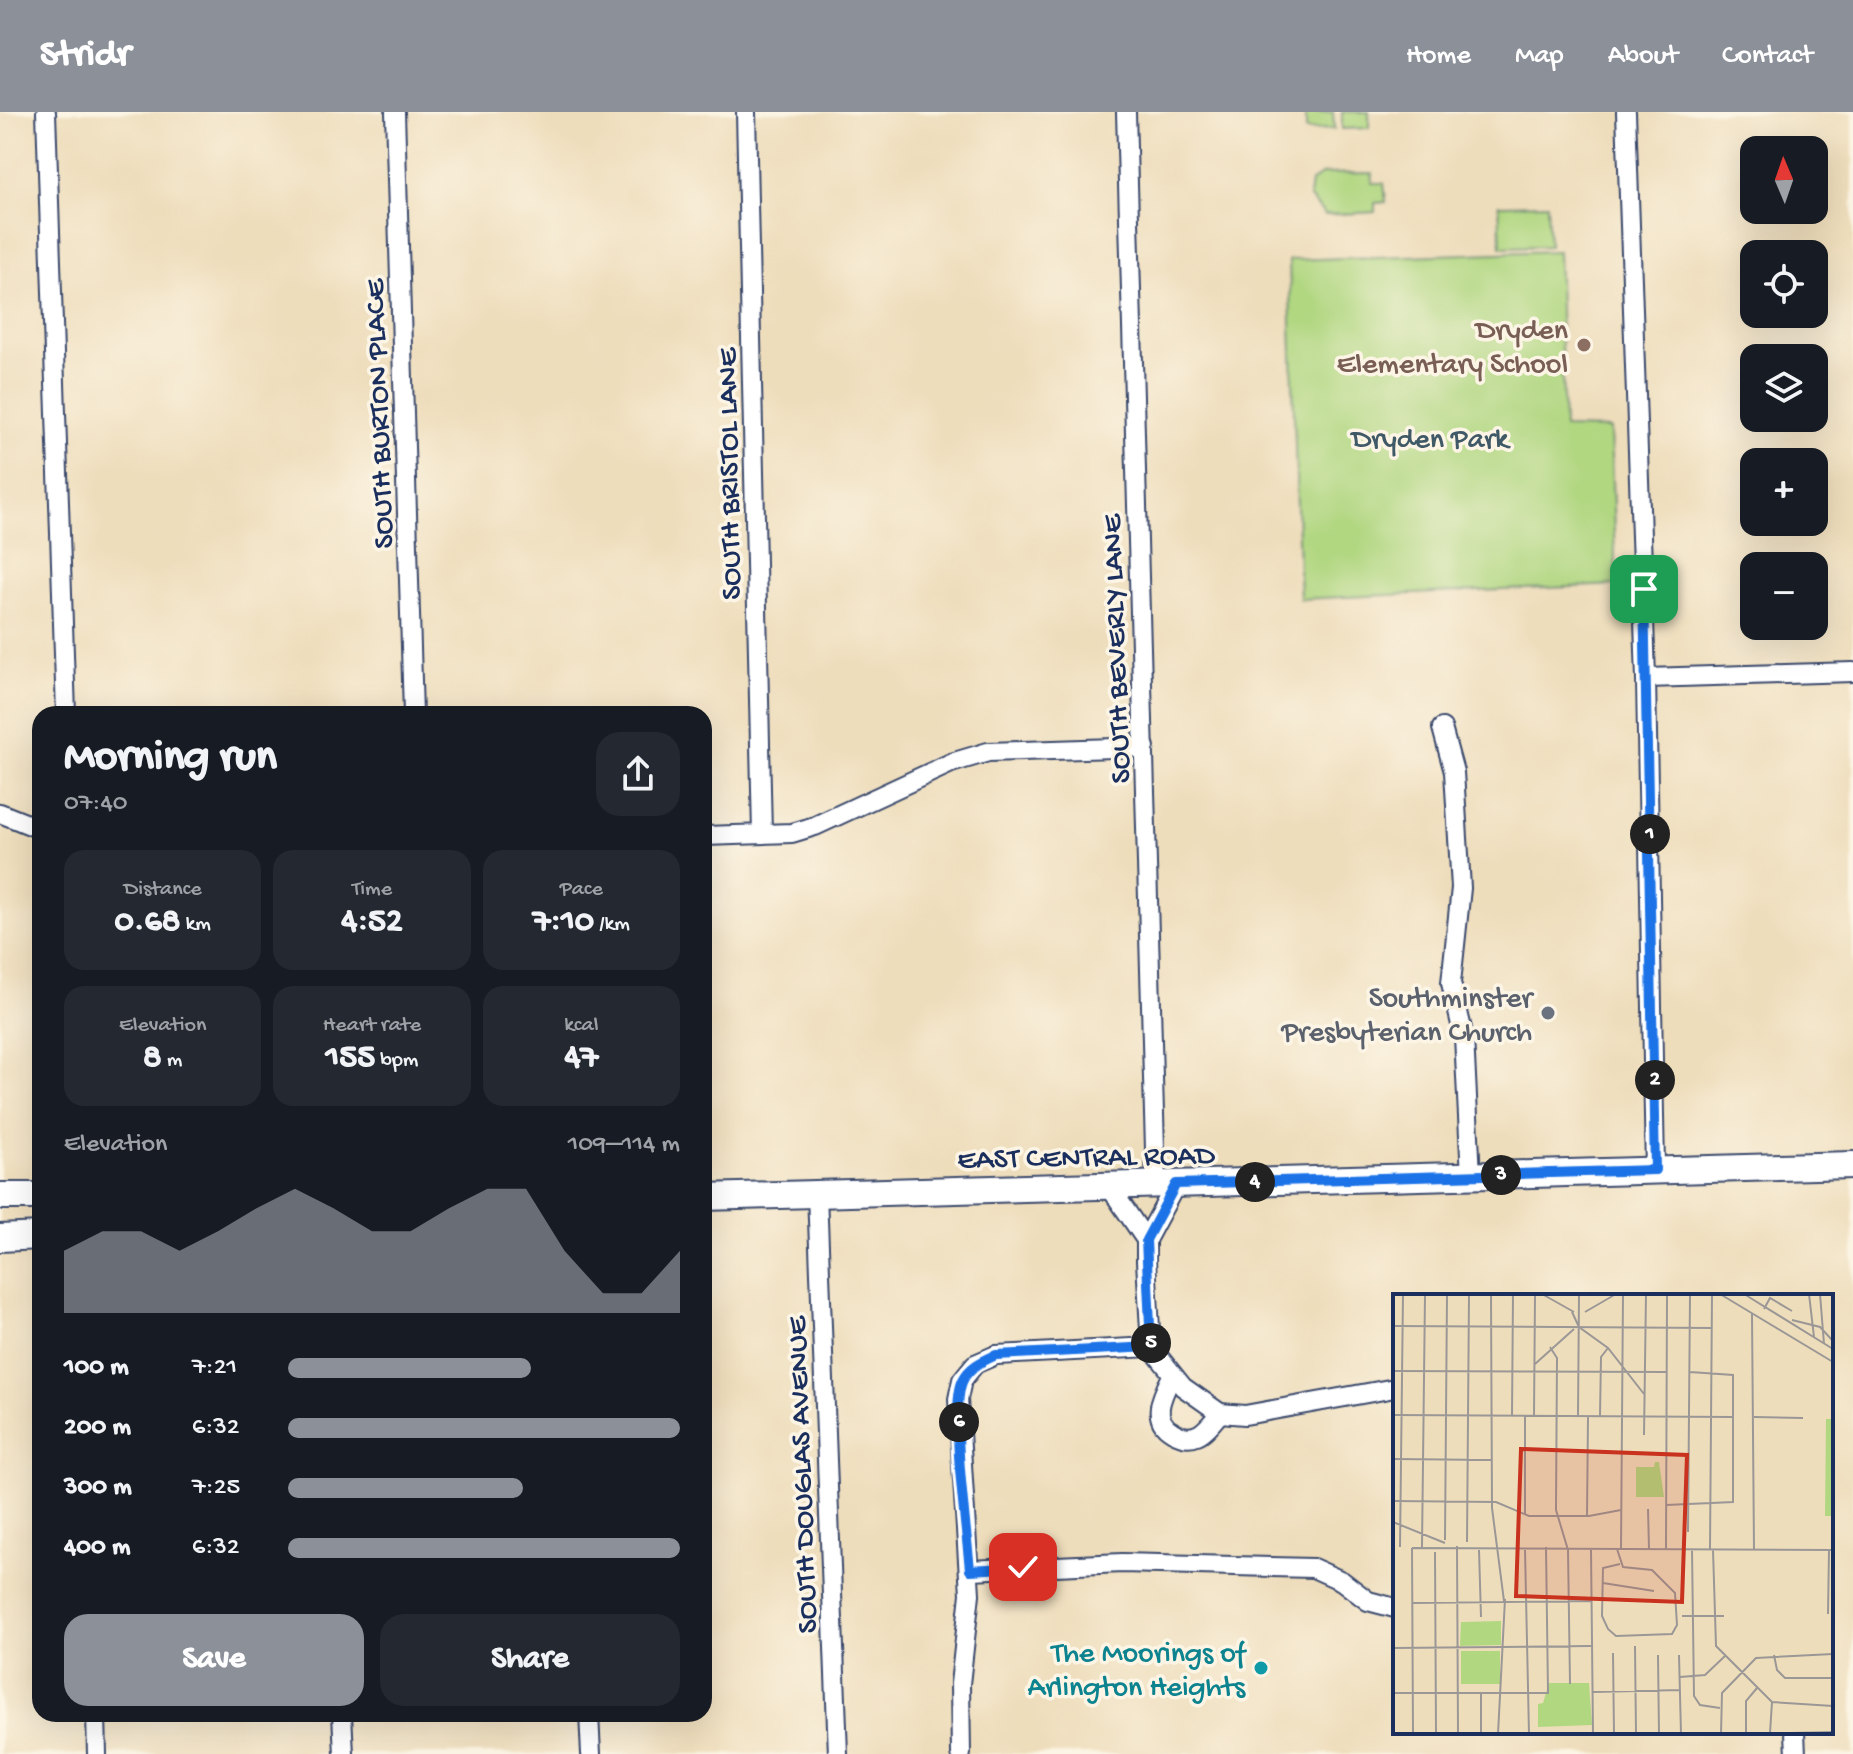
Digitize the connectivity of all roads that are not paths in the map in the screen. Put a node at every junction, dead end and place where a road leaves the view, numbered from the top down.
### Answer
1 (46, 112) edge
2 (395, 112) edge
3 (746, 112) edge
4 (1126, 112) edge
5 (1626, 112) edge
6 (1853, 672) edge
7 (1646, 678) junction
8 (66, 706) edge
9 (413, 706) edge
10 (1442, 728) dead end
11 (1145, 747) junction
12 (0, 813) edge
13 (32, 826) edge
14 (762, 834) junction
15 (712, 836) edge
16 (1853, 1165) edge
17 (1655, 1170) junction
18 (1471, 1176) junction
19 (1166, 1185) junction
20 (1109, 1186) junction
21 (817, 1193) junction
22 (0, 1196) edge
23 (32, 1196) edge
24 (712, 1197) edge
25 (32, 1236) edge
26 (0, 1238) edge
27 (1146, 1240) junction
28 (1151, 1347) junction
29 (1172, 1376) junction
30 (1393, 1388) edge
31 (1220, 1413) junction
32 (970, 1570) junction
33 (1393, 1607) edge
34 (96, 1722) edge
35 (342, 1722) edge
36 (589, 1722) edge
37 (1795, 1734) edge
38 (97, 1754) edge
39 (344, 1754) edge
40 (591, 1754) edge
41 (838, 1754) edge
42 (961, 1754) edge
43 (1796, 1754) edge

1 - 8 street
2 - 9 street, SOUTH BURTON PLACE
3 - 14 street, SOUTH BRISTOL LANE
4 - 11 street, SOUTH BEVERLY LANE
5 - 7 street
6 - 7 street
7 - 17 street
10 - 18 street
11 - 14 street
11 - 19 street, SOUTH BEVERLY LANE
12 - 13 street
14 - 15 street
16 - 17 main road, EAST CENTRAL ROAD
17 - 18 main road, EAST CENTRAL ROAD
18 - 19 main road, EAST CENTRAL ROAD
19 - 20 main road, EAST CENTRAL ROAD
19 - 27 street
20 - 21 main road, EAST CENTRAL ROAD
20 - 27 street
21 - 24 main road, EAST CENTRAL ROAD
21 - 41 street, SOUTH DOUGLAS AVENUE
22 - 23 main road
25 - 26 main road
27 - 28 street
28 - 29 street
28 - 32 street
29 - 31 street
29 - 31 street
30 - 31 street
32 - 33 street
32 - 42 street
34 - 38 street
35 - 39 street
36 - 40 street
37 - 43 street

